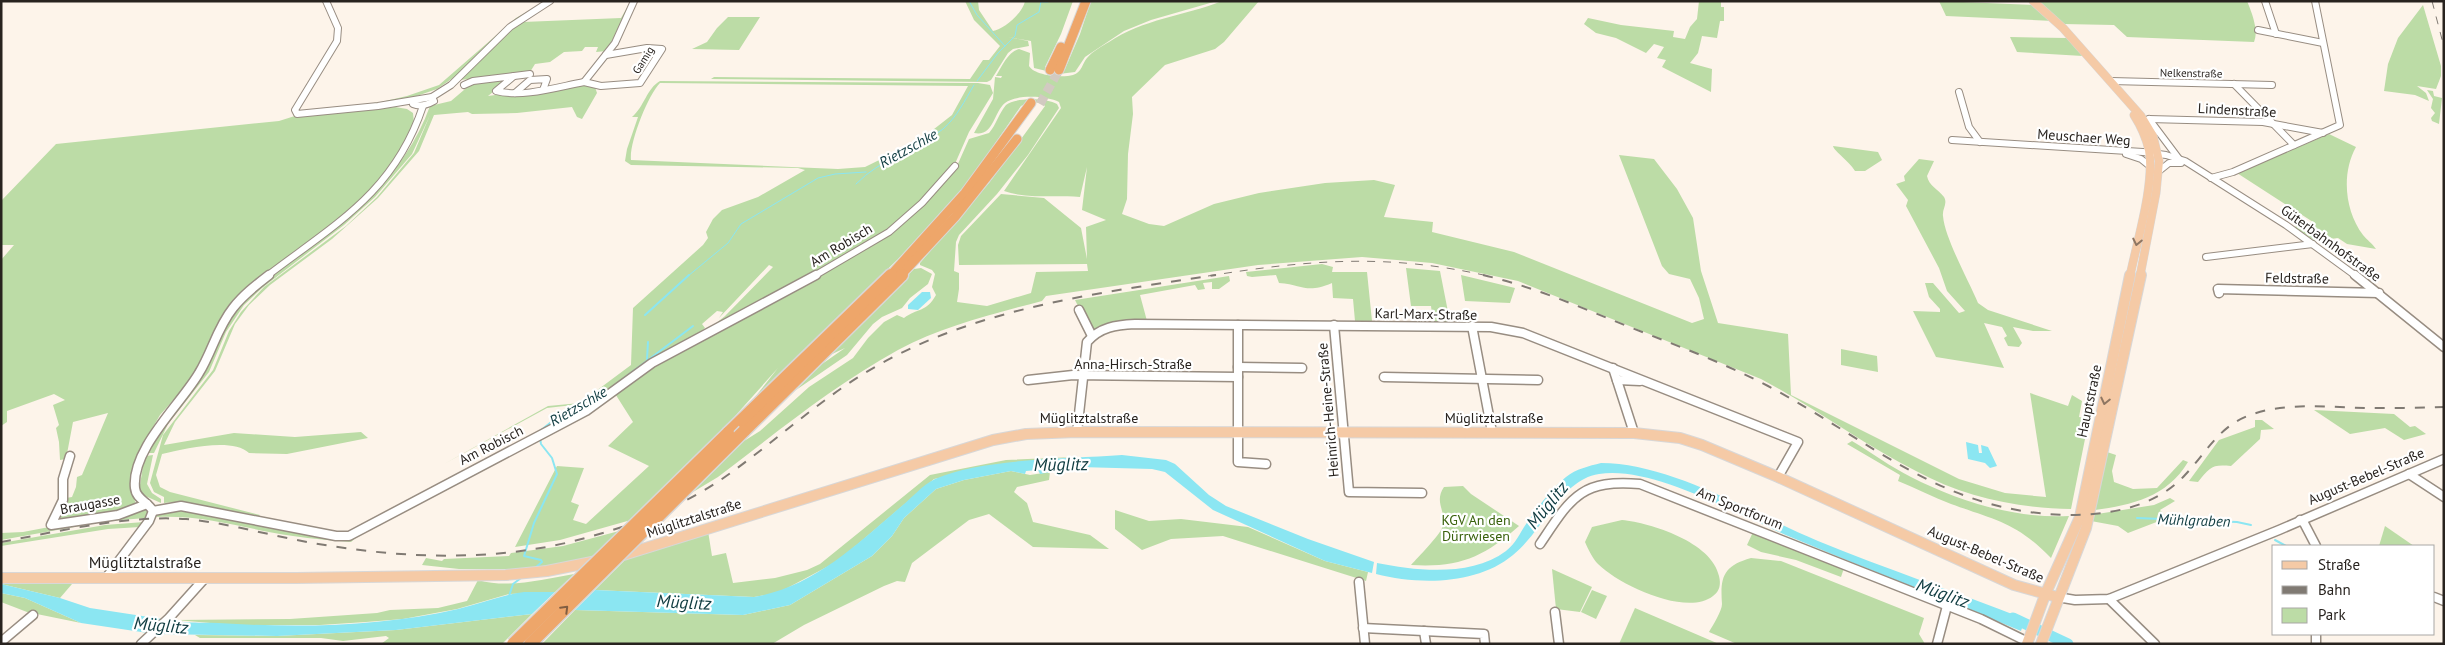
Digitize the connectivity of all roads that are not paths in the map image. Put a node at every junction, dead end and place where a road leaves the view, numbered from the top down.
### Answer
1 (326, 1) edge
2 (550, 1) edge
3 (634, 1) edge
4 (1078, 1) edge
5 (1086, 1) edge
6 (2033, 1) edge
7 (2265, 1) edge
8 (2315, 1) edge
9 (2258, 30) dead end
10 (2276, 34) junction
11 (2323, 43) junction
12 (606, 55) junction
13 (530, 74) dead end
14 (514, 76) junction
15 (2111, 81) junction
16 (584, 82) junction
17 (2234, 84) junction
18 (464, 85) dead end
19 (2272, 85) dead end
20 (542, 90) junction
21 (2118, 90) junction
22 (1959, 92) dead end
23 (514, 93) junction
24 (432, 97) junction
25 (414, 101) junction
26 (423, 106) junction
27 (2271, 123) junction
28 (1969, 127) junction
29 (2143, 132) junction
30 (2323, 133) junction
31 (1952, 140) dead end
32 (1969, 141) junction
33 (1980, 142) junction
34 (2016, 144) junction
35 (2294, 145) junction
36 (2126, 150) junction
37 (2109, 152) junction
38 (2155, 155) junction
39 (2180, 161) junction
40 (956, 166) dead end
41 (2155, 169) junction
42 (2211, 178) junction
43 (2313, 244) junction
44 (2206, 257) dead end
45 (2219, 293) dead end
46 (2379, 293) junction
47 (1079, 310) dead end
48 (1238, 324) junction
49 (1334, 325) junction
50 (1472, 326) junction
51 (1092, 336) junction
52 (2444, 347) edge
53 (1238, 367) junction
54 (1302, 368) dead end
55 (1613, 368) junction
56 (1083, 376) junction
57 (1238, 377) junction
58 (1384, 377) dead end
59 (1482, 379) junction
60 (1028, 380) dead end
61 (1538, 380) dead end
62 (1617, 380) junction
63 (1644, 381) junction
64 (1077, 432) junction
65 (1492, 432) junction
66 (1237, 433) junction
67 (1634, 433) junction
68 (1344, 434) junction
69 (70, 456) dead end
70 (2444, 459) edge
71 (1266, 464) dead end
72 (2409, 474) junction
73 (1778, 477) junction
74 (1800, 487) joint
75 (1422, 493) dead end
76 (2444, 497) edge
77 (150, 507) junction
78 (2300, 520) junction
79 (1540, 544) dead end
80 (2315, 545) edge
81 (289, 577) joint
82 (1, 578) edge
83 (106, 578) junction
84 (204, 578) junction
85 (1359, 582) dead end
86 (2045, 596) junction
87 (2057, 597) junction
88 (2109, 599) junction
89 (1947, 606) junction
90 (1555, 612) dead end
91 (33, 615) dead end
92 (1363, 628) junction
93 (1424, 631) junction
94 (2028, 640) edge
95 (2, 642) edge
96 (2042, 643) edge
97 (141, 644) edge
98 (514, 644) edge
99 (530, 644) edge
100 (1365, 644) edge
101 (1426, 644) edge
102 (1485, 644) edge
103 (1559, 644) edge
104 (1937, 644) edge
105 (2155, 644) edge

1 - 25 street
2 - 24 street
3 - 12 street
4 - 5 highway
6 - 15 main road
7 - 10 street
8 - 11 street
9 - 10 street
10 - 11 street
11 - 30 street
12 - 16 street
12 - 16 street, Gamig
13 - 14 street
14 - 18 street
14 - 23 street
15 - 17 street, Nelkenstraße
15 - 21 main road
16 - 20 street, Gamig
17 - 19 street, Nelkenstraße
17 - 27 street
20 - 23 street, Gamig
20 - 23 street
21 - 29 main road
21 - 38 main road
22 - 28 street
24 - 25 street
24 - 26 street
25 - 26 street
26 - 77 street
27 - 30 street, Lindenstraße
27 - 35 street
27 - 39 street, Lindenstraße
28 - 32 street
28 - 33 street
29 - 36 street
29 - 38 main road
30 - 35 street
31 - 32 street, Meuschaer Weg
32 - 33 street, Meuschaer Weg
33 - 34 street, Meuschaer Weg
34 - 36 street, Meuschaer Weg
34 - 37 street, Meuschaer Weg
35 - 42 street
36 - 38 street, Meuschaer Weg
37 - 38 street, Meuschaer Weg
37 - 41 street
38 - 39 street, Güterbahnhofstraße
38 - 41 main road, Hauptstraße
39 - 41 street
39 - 42 street, Güterbahnhofstraße
40 - 77 street, Am Robisch
41 -> 86 main road, Hauptstraße
41 - 87 main road, Hauptstraße
42 - 43 street, Güterbahnhofstraße
43 - 44 street
43 - 46 street, Güterbahnhofstraße
45 - 46 street, Feldstraße
46 - 52 street, Güterbahnhofstraße
47 - 51 street
48 - 49 street, Karl-Marx-Straße
48 - 51 street, Karl-Marx-Straße
48 - 53 street
49 - 50 street, Karl-Marx-Straße
49 - 68 street, Heinrich-Heine-Straße
50 - 55 street, Karl-Marx-Straße
50 - 59 street
51 - 56 street
53 - 54 street
53 - 57 street
55 - 62 street
55 - 63 street, Karl-Marx-Straße
56 - 57 street, Anna-Hirsch-Straße
56 - 60 street, Anna-Hirsch-Straße
56 - 64 street
57 - 66 street
58 - 59 street
59 - 61 street
59 - 65 street
62 - 63 street
62 - 67 street
63 - 73 street, Karl-Marx-Straße
64 - 66 main road, Müglitztalstraße
64 - 81 main road, Müglitztalstraße
65 - 67 main road, Müglitztalstraße
65 - 68 main road, Müglitztalstraße
66 - 68 main road, Müglitztalstraße
66 - 71 street
67 - 73 main road, Müglitztalstraße
68 - 75 street, Heinrich-Heine-Straße
69 - 77 street, Braugasse
70 - 72 street, August-Bebel-Straße
72 - 76 street
72 - 78 street, August-Bebel-Straße
73 - 74 main road, Müglitztalstraße
74 - 86 main road, August-Bebel-Straße
77 - 83 street
78 - 80 street
78 - 88 street, August-Bebel-Straße
79 - 89 street, Am Sportforum
81 - 84 main road, Müglitztalstraße
82 - 83 main road, Müglitztalstraße
83 - 84 main road, Müglitztalstraße
84 - 97 street
85 - 92 street
86 - 87 main road, August-Bebel-Straße
86 - 94 main road, Hauptstraße
87 - 88 street, August-Bebel-Straße
87 - 96 main road, Hauptstraße
88 - 105 street
89 - 94 street, Am Sportforum
89 - 104 street
90 - 103 street
91 - 95 street
92 - 93 street
92 - 100 street
93 - 101 street
93 - 102 street
99 -> 98 highway, bridge

